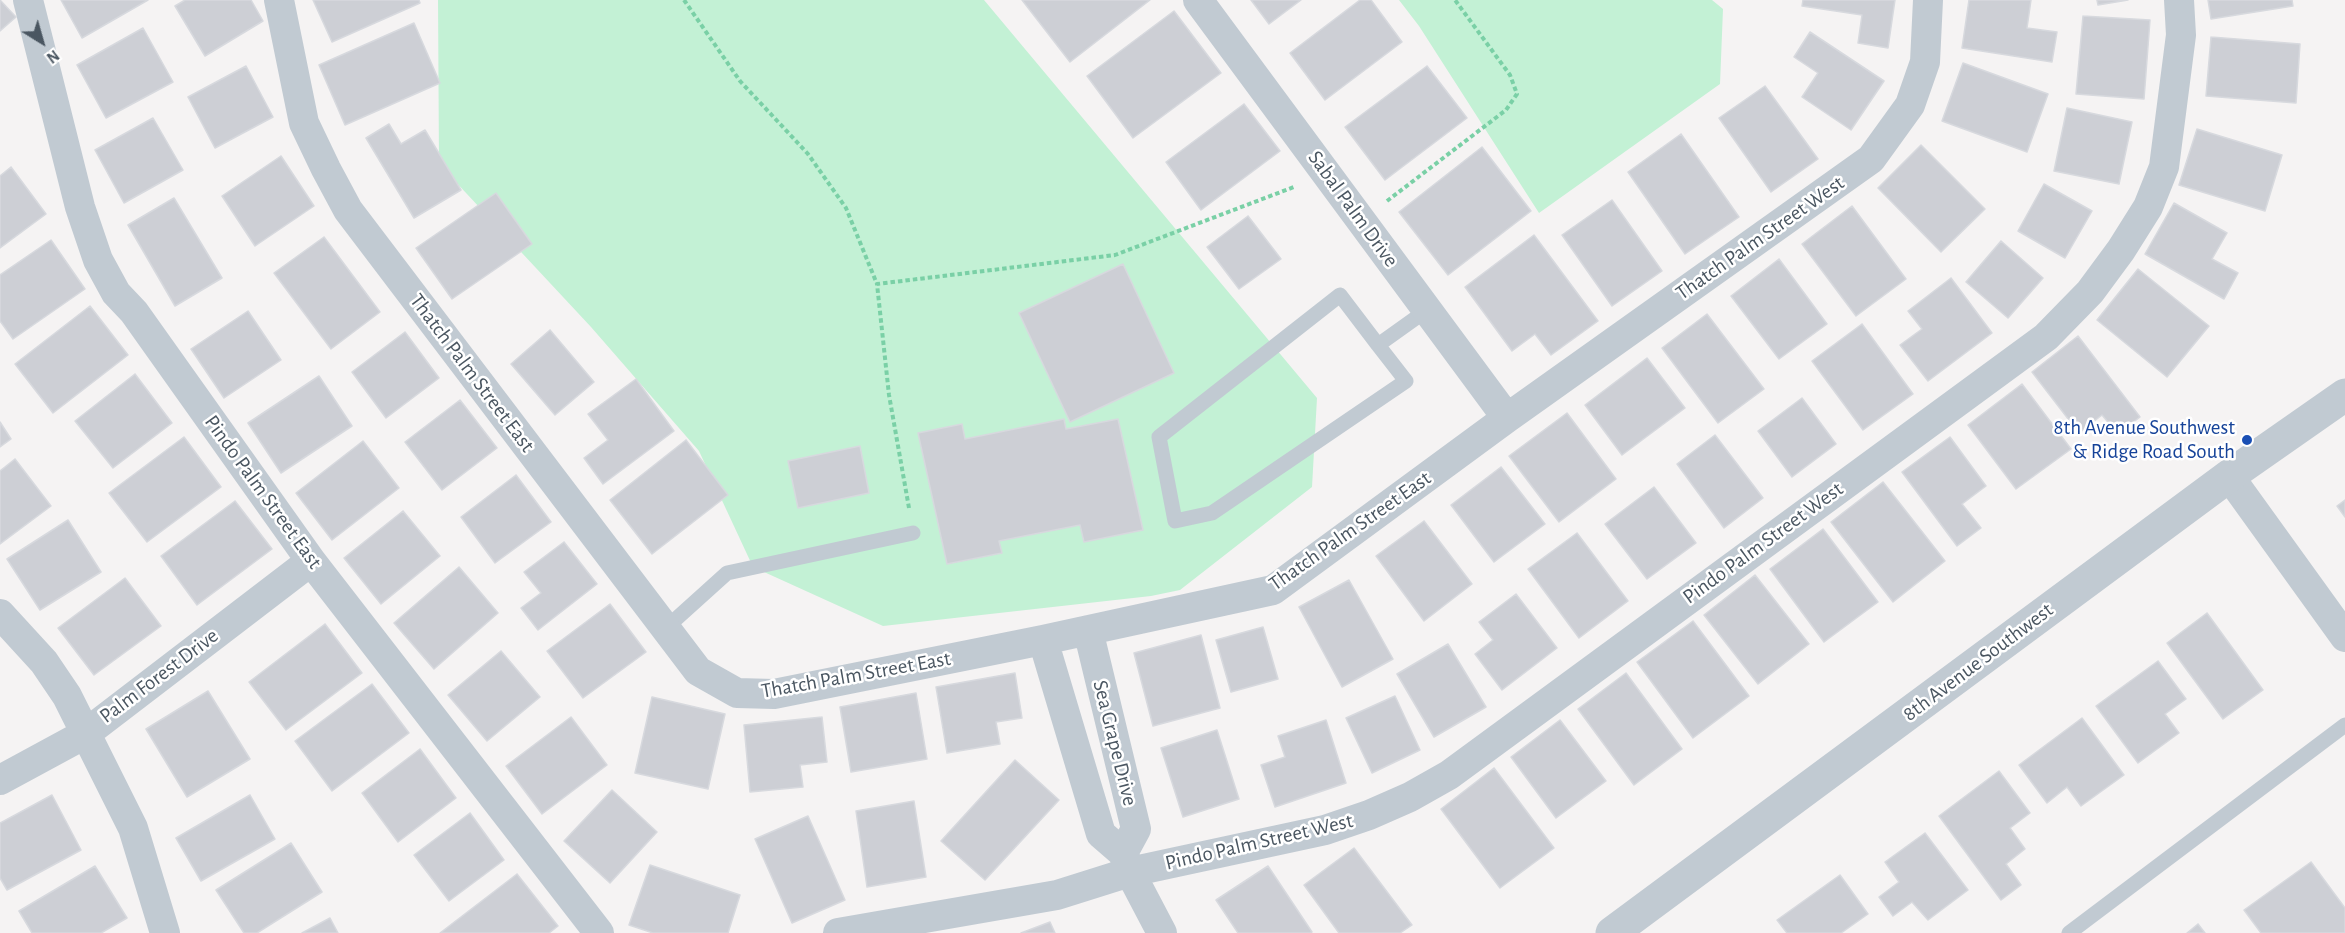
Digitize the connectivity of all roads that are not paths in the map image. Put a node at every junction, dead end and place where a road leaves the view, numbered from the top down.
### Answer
1 (28, 0) edge
2 (279, 0) edge
3 (1198, 0) edge
4 (1928, 0) edge
5 (2179, 0) edge
6 (1427, 310) junction
7 (1378, 345) junction
8 (2345, 394) edge
9 (1507, 418) junction
10 (2229, 476) junction
11 (913, 533) road end
12 (311, 561) junction
13 (0, 614) edge
14 (666, 628) junction
15 (1088, 630) junction
16 (2345, 637) edge
17 (1043, 640) junction
18 (2345, 725) edge
19 (84, 734) junction
20 (0, 780) edge
21 (1126, 863) junction
22 (165, 933) edge
23 (599, 933) edge
24 (838, 933) edge
25 (1162, 933) edge
26 (1612, 933) edge
27 (2069, 933) edge

1 - 12 street, Pindo Palm Street East
2 - 14 street, Thatch Palm Street East
3 - 6 street, Sabal Palm Drive
4 - 9 street, Thatch Palm Street West
5 - 21 street, Pindo Palm Street West
6 - 7 lane
6 - 9 street, Sabal Palm Drive
7 - 7 lane
8 - 10 street, 8th Avenue Southwest
9 - 15 street, Thatch Palm Street East
10 - 16 street
10 - 26 street, 8th Avenue Southwest
11 - 14 lane
12 - 19 street, Palm Forest Drive
12 - 23 street, Pindo Palm Street East
13 - 19 street
14 - 17 street, Thatch Palm Street East
15 - 17 street, Thatch Palm Street East
15 - 21 street, Sea Grape Drive
17 - 21 street, Sea Grape Drive
18 - 27 lane
19 - 20 street, Palm Forest Drive
19 - 22 street
21 - 24 street
21 - 25 street, Sea Grape Drive

